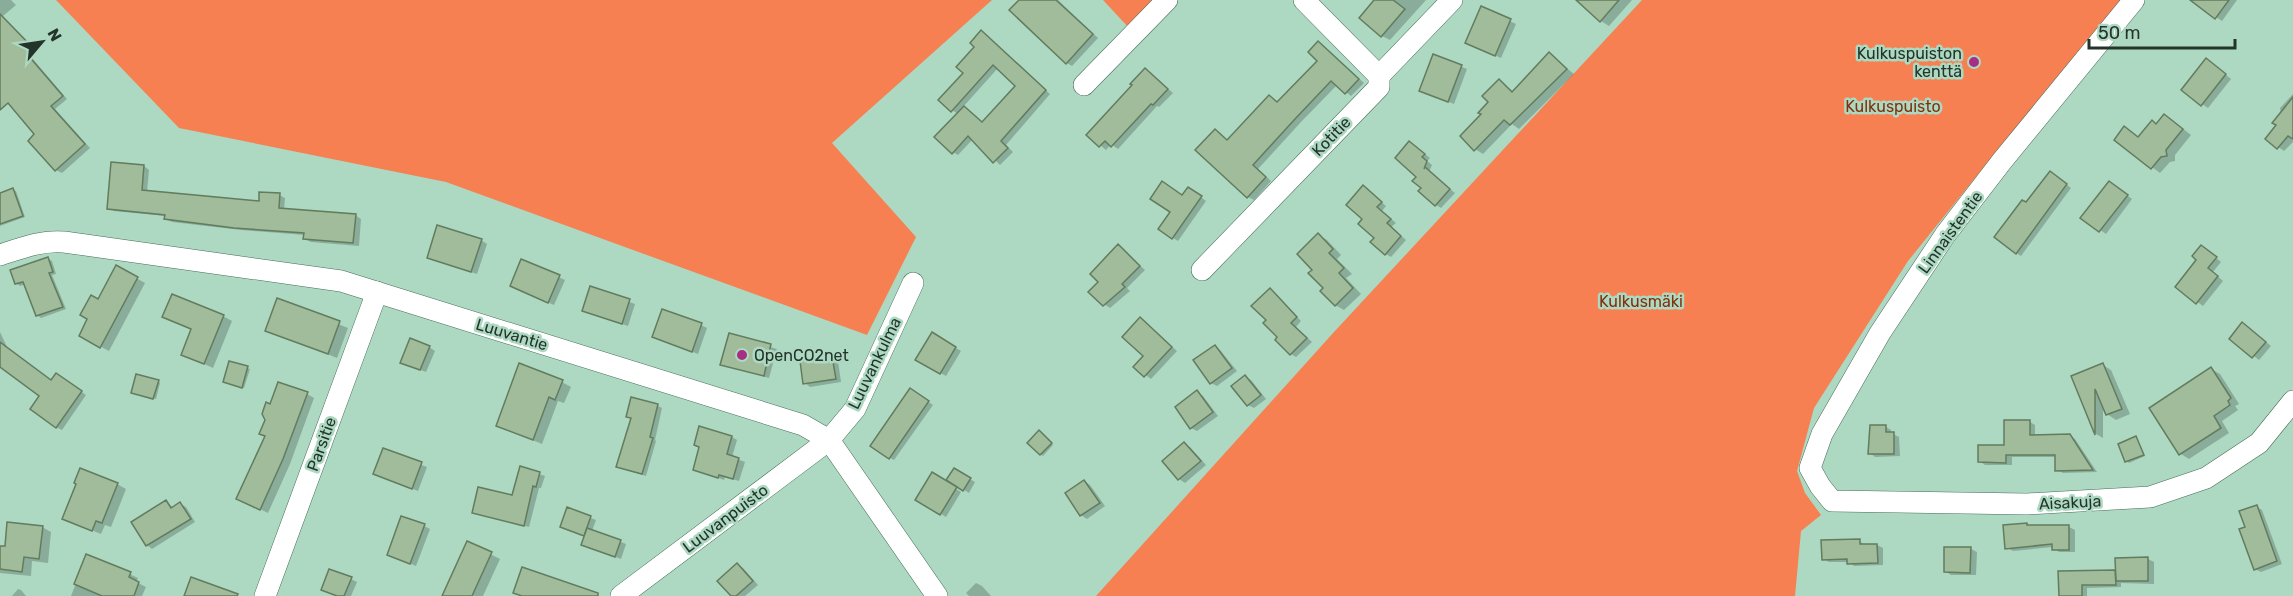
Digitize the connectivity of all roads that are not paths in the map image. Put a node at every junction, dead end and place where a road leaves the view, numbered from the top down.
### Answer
1 (1167, 0) edge
2 (1304, 0) edge
3 (1452, 0) edge
4 (2134, 0) edge
5 (1380, 76) junction
6 (1084, 85) dead end
7 (0, 255) edge
8 (1202, 270) dead end
9 (913, 283) dead end
10 (377, 292) junction
11 (2293, 401) edge
12 (829, 440) junction
13 (1820, 486) joint
14 (265, 596) edge
15 (621, 596) edge
16 (937, 596) edge

1 - 6 street
2 - 5 street
3 - 5 street, Kotitie
4 - 13 street, Linnaistentie
5 - 8 street, Kotitie
7 - 10 street, Luuvantie
9 - 12 street, Luuvankulma
10 - 12 street, Luuvantie
10 - 14 street, Parsitie
11 - 13 street, Aisakuja
12 - 15 street, Luuvanpuisto
12 - 16 street, Luuvantie

